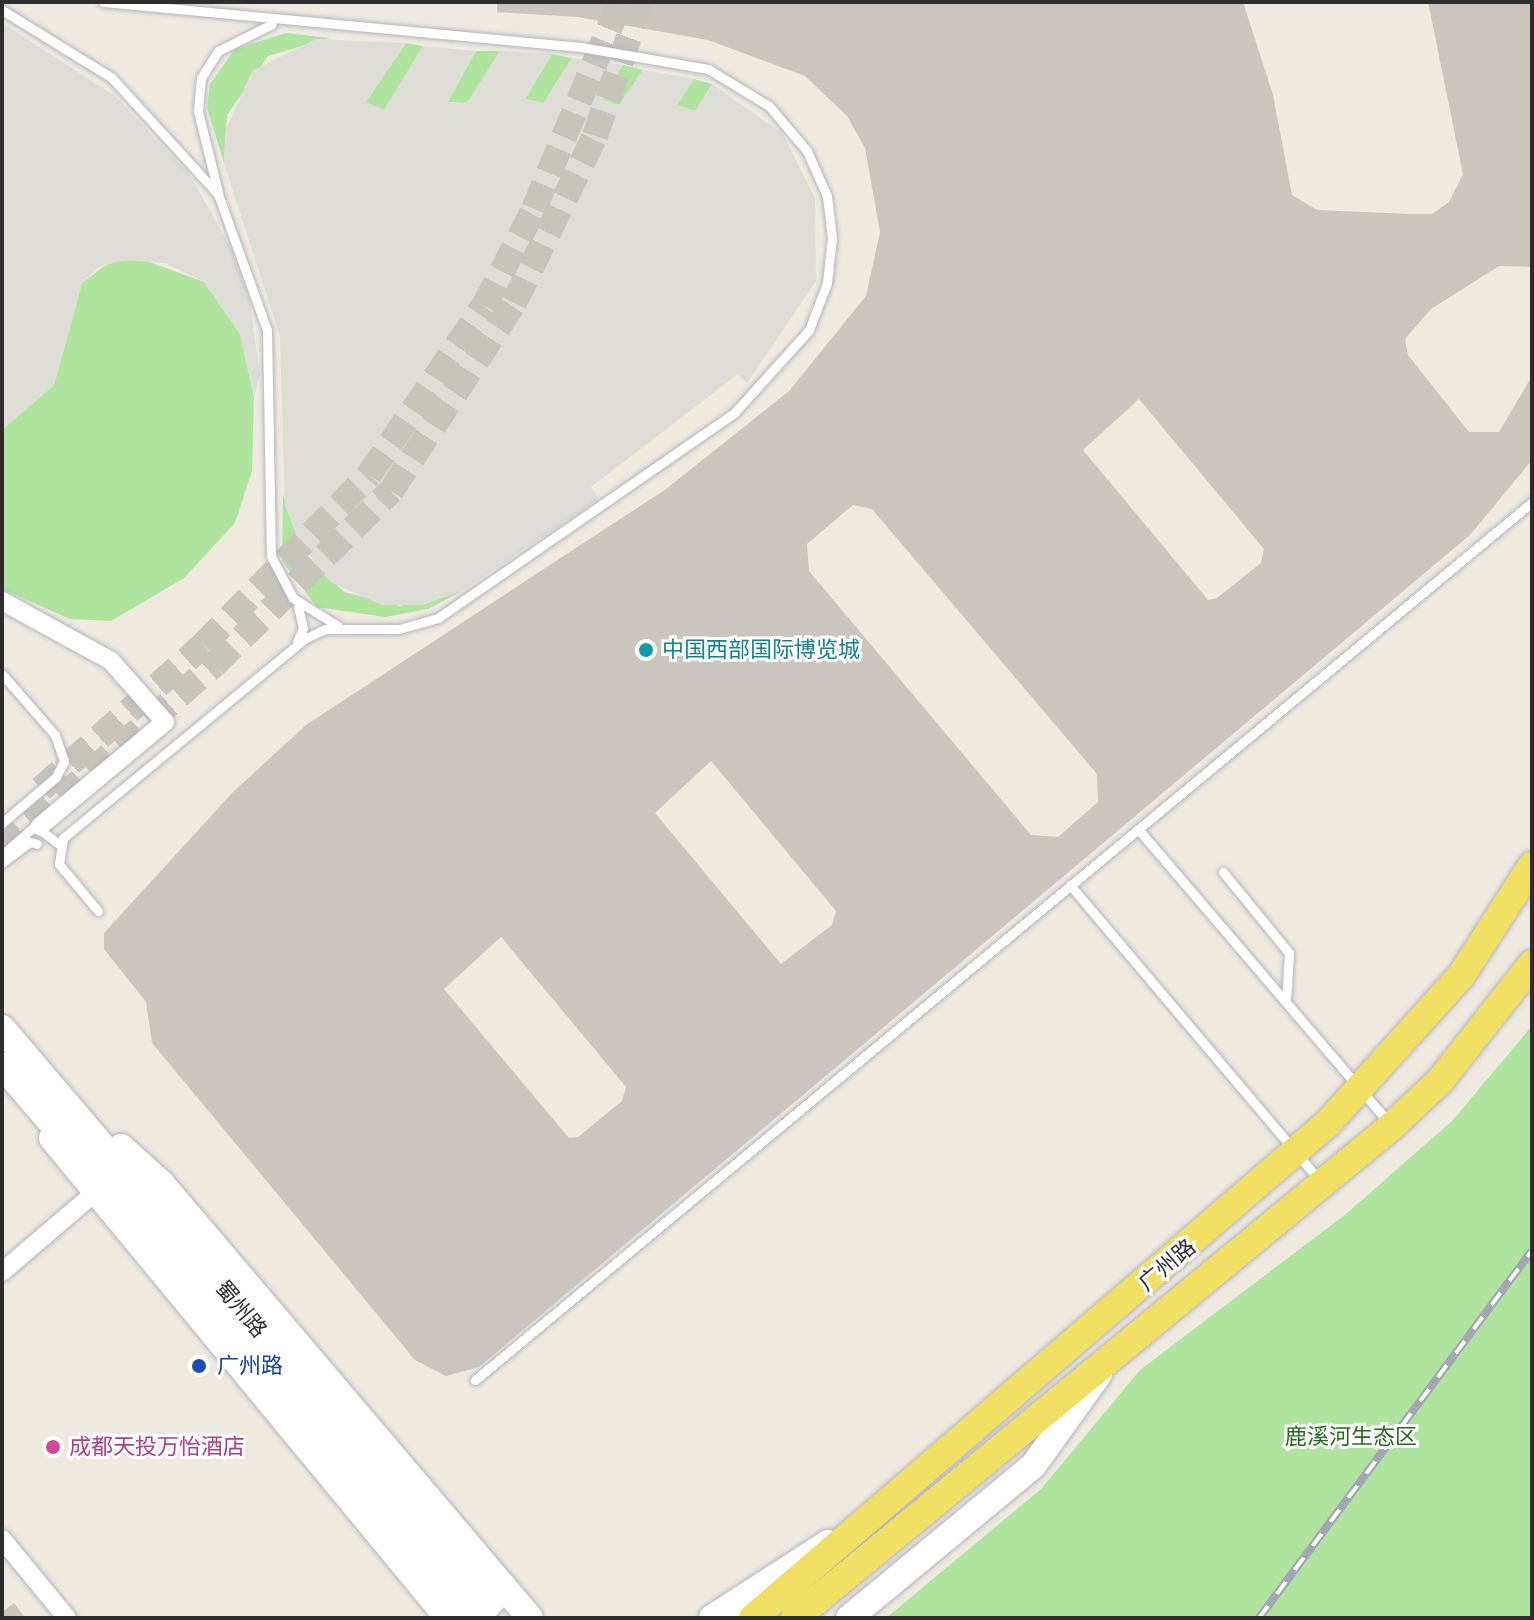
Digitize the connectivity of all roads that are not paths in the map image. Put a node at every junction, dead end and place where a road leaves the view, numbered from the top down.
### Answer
1 (103, 2) edge
2 (2, 10) edge
3 (279, 22) junction
4 (218, 194) junction
5 (1532, 502) edge
6 (293, 598) junction
7 (2, 601) edge
8 (342, 627) junction
9 (295, 645) junction
10 (2, 674) edge
11 (2, 823) edge
12 (1138, 829) junction
13 (39, 835) junction
14 (59, 844) junction
15 (2, 855) edge
16 (2, 863) edge
17 (1532, 866) edge
18 (1223, 872) dead end
19 (1070, 885) junction
20 (98, 911) dead end
21 (1532, 964) edge
22 (1287, 1004) junction
23 (2, 1028) edge
24 (2, 1065) edge
25 (1360, 1091) junction
26 (27, 1102) junction
27 (1392, 1126) junction
28 (1295, 1153) junction
29 (1324, 1186) junction
30 (92, 1195) junction
31 (2, 1272) edge
32 (1121, 1343) junction
33 (475, 1380) dead end
34 (866, 1521) junction
35 (2, 1539) edge
36 (474, 1603) edge
37 (854, 1616) edge
38 (67, 1618) edge
39 (530, 1618) edge
40 (712, 1618) edge
41 (753, 1618) edge
42 (795, 1618) edge

1 - 3 lane
2 - 4 lane
3 - 4 lane
3 - 8 lane
4 - 6 lane
5 - 12 lane
6 - 8 lane
6 - 9 lane
7 - 13 street
8 - 9 lane
9 - 14 lane
10 - 11 lane
12 - 19 lane
12 - 22 lane
13 - 14 lane
13 - 15 lane
13 - 16 lane
14 - 20 lane
17 - 25 main road, 广州路
18 - 22 lane
19 - 28 lane
19 - 33 lane
21 - 27 main road, 广州路
22 - 25 lane
23 - 36 street
24 - 26 street, 蜀州路
25 - 27 lane
25 - 28 main road, 广州路
26 - 30 street
26 - 36 street, 蜀州路
27 - 29 main road, 广州路
28 - 29 lane
28 - 34 main road, 广州路
29 - 32 main road, 广州路
30 - 31 street
30 - 36 street
32 - 37 street
32 - 42 main road, 广州路
34 - 40 street
34 - 41 main road, 广州路
35 - 38 street
36 - 39 street

